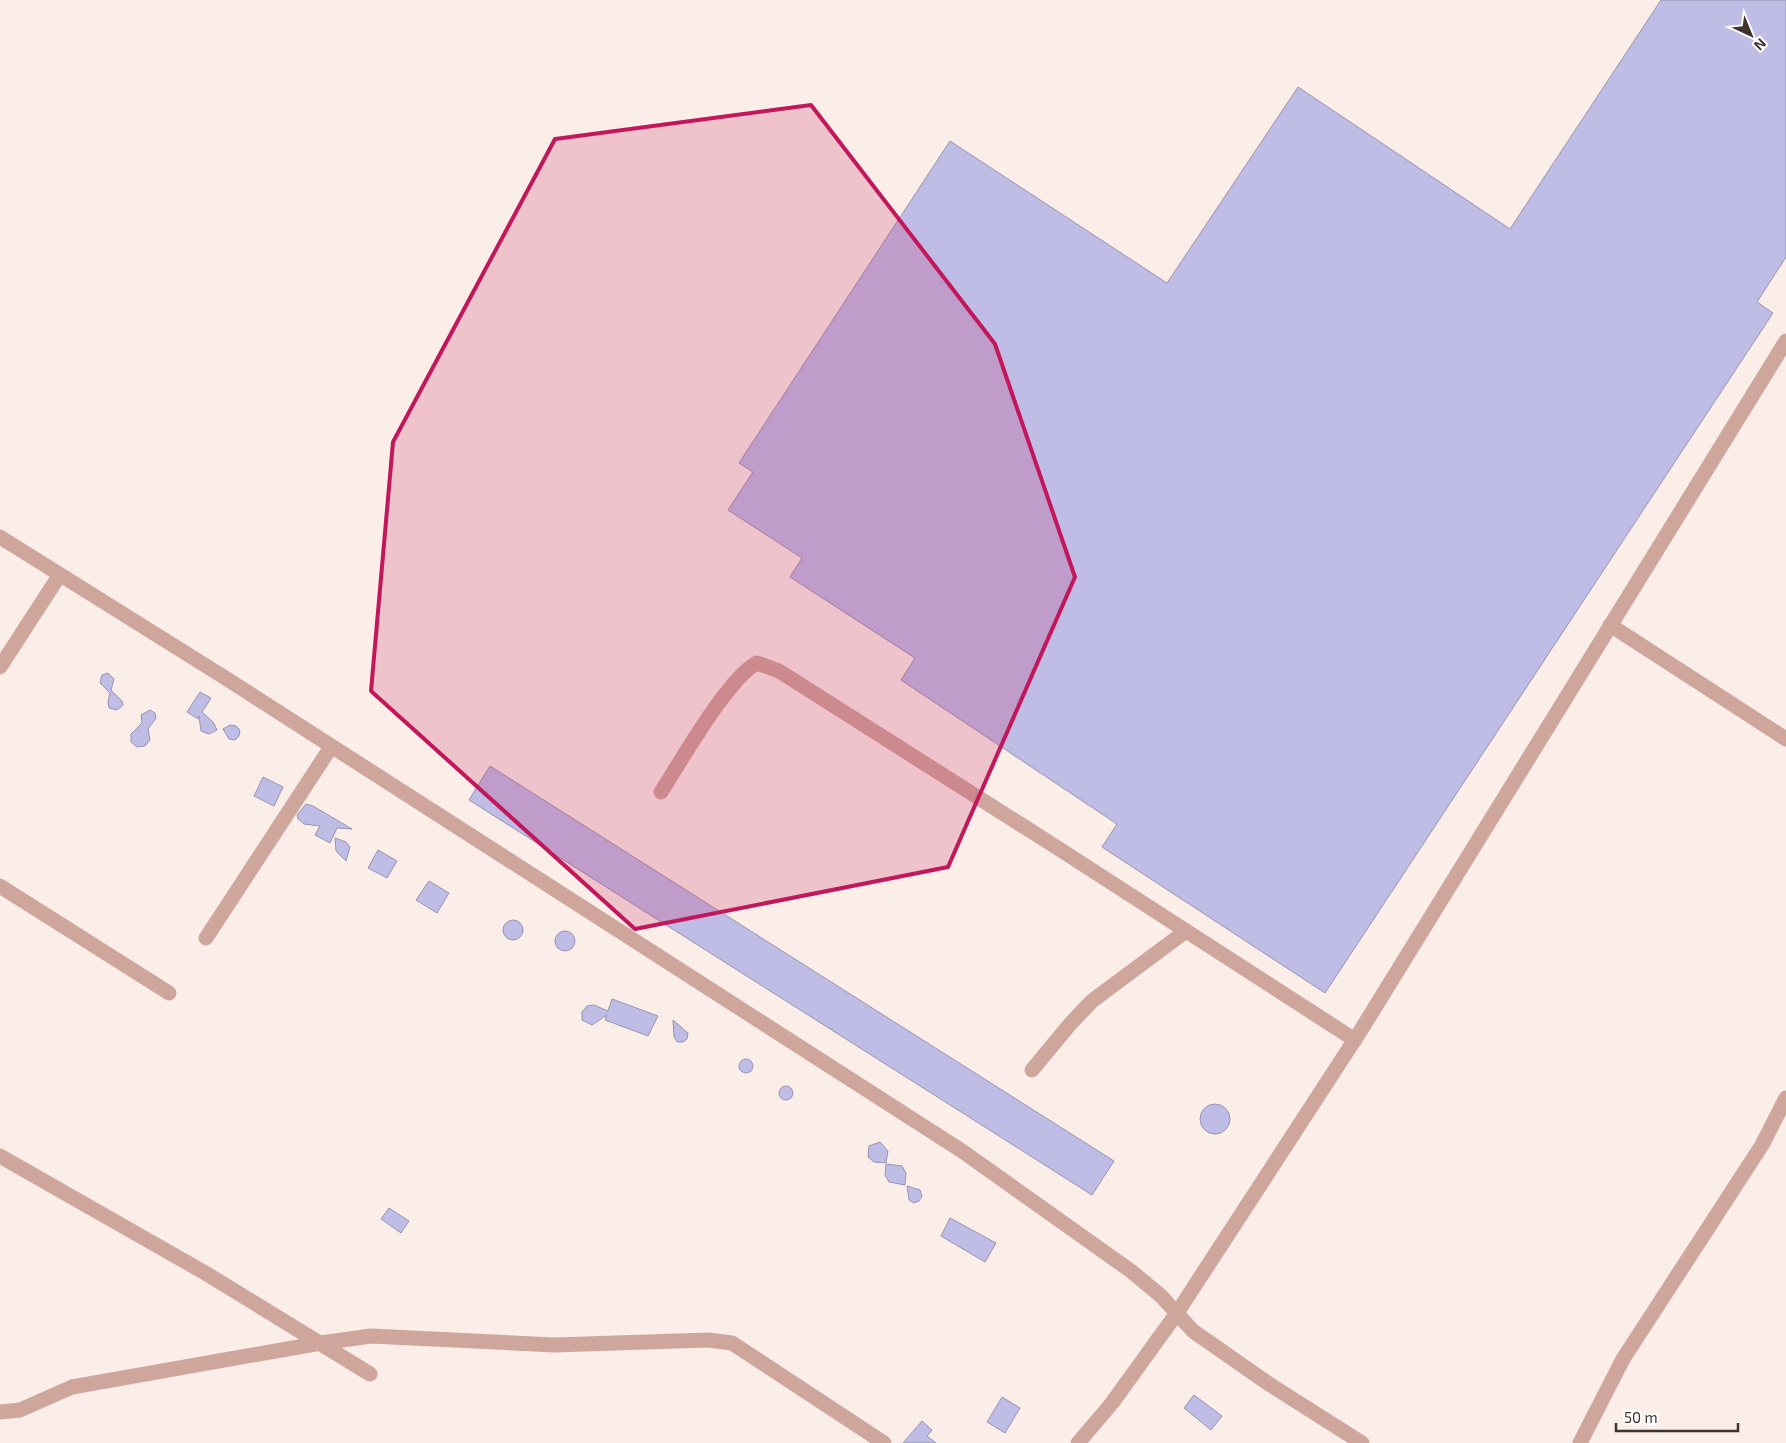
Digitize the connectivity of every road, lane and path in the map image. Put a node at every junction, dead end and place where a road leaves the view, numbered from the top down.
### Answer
1 (1786, 341) edge
2 (0, 537) edge
3 (59, 576) junction
4 (1610, 625) junction
5 (0, 667) edge
6 (1786, 739) edge
7 (331, 747) junction
8 (661, 792) dead end
9 (0, 886) edge
10 (1186, 931) junction
11 (206, 938) dead end
12 (169, 993) dead end
13 (1355, 1040) junction
14 (1032, 1070) dead end
15 (1786, 1098) edge
16 (0, 1156) edge
17 (1176, 1313) junction
18 (321, 1342) junction
19 (370, 1374) dead end
20 (0, 1412) edge
21 (884, 1443) edge
22 (1078, 1443) edge
23 (1362, 1443) edge
24 (1580, 1443) edge

1 - 4 street
2 - 3 street
3 - 5 street
3 - 7 street
4 - 6 street
4 - 13 street
7 - 11 street
7 - 17 street
8 - 10 street
9 - 12 street
10 - 13 street
10 - 14 street
13 - 17 street
15 - 24 street
16 - 18 street
17 - 22 street
17 - 23 street
18 - 19 street
18 - 20 street
18 - 21 street

